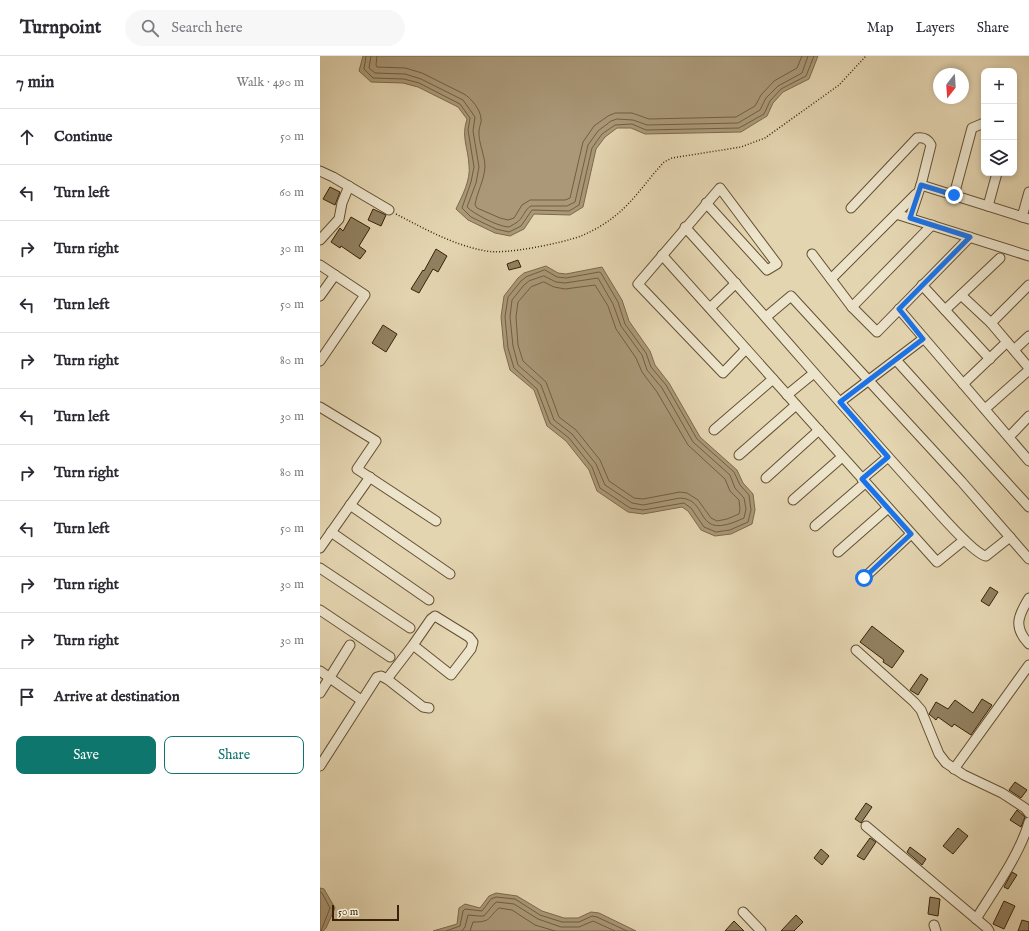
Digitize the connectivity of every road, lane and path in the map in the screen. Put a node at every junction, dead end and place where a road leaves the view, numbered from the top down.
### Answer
1 (866, 56) edge
2 (981, 124) edge
3 (320, 171) edge
4 (996, 176) edge
5 (349, 186) junction
6 (920, 188) junction
7 (1029, 192) edge
8 (954, 195) junction
9 (706, 203) junction
10 (988, 206) junction
11 (851, 208) dead end
12 (389, 210) joint
13 (896, 214) junction
14 (910, 218) junction
15 (1026, 218) edge
16 (932, 225) junction
17 (685, 228) junction
18 (970, 237) junction
19 (320, 240) edge
20 (812, 254) dead end
21 (662, 255) junction
22 (1029, 256) edge
23 (1000, 258) dead end
24 (320, 265) edge
25 (335, 275) junction
26 (832, 279) junction
27 (736, 283) junction
28 (922, 285) junction
29 (1029, 285) edge
30 (961, 295) junction
31 (320, 296) edge
32 (852, 307) junction
33 (710, 308) junction
34 (899, 309) junction
35 (945, 310) junction
36 (766, 317) junction
37 (991, 323) junction
38 (1029, 336) edge
39 (923, 339) junction
40 (1007, 342) junction
41 (746, 349) junction
42 (1014, 350) junction
43 (990, 359) junction
44 (896, 360) junction
45 (320, 361) edge
46 (1029, 369) edge
47 (814, 373) junction
48 (773, 379) junction
49 (869, 381) junction
50 (963, 384) junction
51 (787, 395) junction
52 (840, 402) junction
53 (796, 404) junction
54 (320, 407) edge
55 (985, 409) junction
56 (1029, 416) edge
57 (714, 430) dead end
58 (819, 430) junction
59 (1009, 437) junction
60 (739, 455) dead end
61 (842, 457) junction
62 (888, 457) junction
63 (1029, 461) edge
64 (370, 477) junction
65 (766, 478) dead end
66 (864, 481) junction
67 (793, 500) dead end
68 (350, 505) junction
69 (1029, 507) edge
70 (888, 508) junction
71 (436, 521) dead end
72 (815, 526) dead end
73 (331, 532) junction
74 (911, 534) junction
75 (1010, 537) junction
76 (964, 540) junction
77 (320, 548) edge
78 (838, 552) dead end
79 (1029, 558) edge
80 (320, 568) edge
81 (450, 574) dead end
82 (864, 578) dead end
83 (1029, 598) edge
84 (429, 600) dead end
85 (320, 610) edge
86 (410, 628) dead end
87 (1029, 644) edge
88 (350, 645) dead end
89 (413, 645) junction
90 (856, 650) dead end
91 (390, 657) dead end
92 (1029, 665) edge
93 (320, 671) edge
94 (329, 678) junction
95 (387, 678) junction
96 (320, 693) edge
97 (361, 700) junction
98 (429, 708) dead end
99 (320, 766) edge
100 (954, 769) junction
101 (1029, 813) edge
102 (1029, 822) edge
103 (866, 826) dead end
104 (743, 912) dead end
105 (976, 919) junction
106 (761, 931) edge
107 (989, 931) edge

1 - 12 path
2 - 8 street
3 - 5 street
4 - 10 street
5 - 12 street
5 - 19 street
6 - 8 street
6 - 11 street
6 - 13 street
6 - 14 street
7 - 15 street
8 - 10 street
9 - 9 street
9 - 17 street
10 - 15 street
13 - 14 street
13 - 26 street
14 - 16 street
16 - 18 street
16 - 32 street
17 - 21 street
17 - 27 street
18 - 22 street
18 - 28 street
20 - 26 street
21 - 33 street
21 - 41 street
23 - 30 street
24 - 25 street
25 - 31 street
25 - 45 street
26 - 32 street
27 - 33 street
27 - 36 street
28 - 34 street
28 - 35 street
29 - 37 street
30 - 35 street
30 - 37 street
32 - 34 street
33 - 41 street
34 - 39 street
35 - 43 street
36 - 47 street
36 - 49 street
37 - 40 street
38 - 42 street
39 - 44 street
39 - 50 street
40 - 42 street
40 - 43 street
41 - 48 street
42 - 46 street
43 - 50 street
44 - 49 street
44 - 69 street
46 - 55 street
47 - 51 street
47 - 52 street
48 - 51 street
48 - 57 street
49 - 52 street
49 - 75 street
50 - 55 street
51 - 53 street
52 - 62 street
53 - 58 street
53 - 60 street
54 - 64 street
55 - 59 street
56 - 59 street
58 - 61 street
58 - 65 street
59 - 63 street
61 - 66 street
61 - 67 street
62 - 66 street
62 - 76 street
64 - 68 street
64 - 71 street
66 - 70 street
66 - 72 street
68 - 73 street
68 - 81 street
70 - 74 street
70 - 78 street
73 - 77 street
73 - 84 street
74 - 76 street
74 - 82 street
75 - 76 street
75 - 79 street
80 - 86 street
83 - 87 street
85 - 91 street
88 - 94 street
89 - 89 street
89 - 95 street
90 - 100 street
92 - 100 street
93 - 94 street
94 - 96 street
94 - 97 street
95 - 97 street
95 - 98 street
97 - 99 street
100 - 101 street
102 - 105 street
103 - 105 street
104 - 106 street
105 - 107 street

